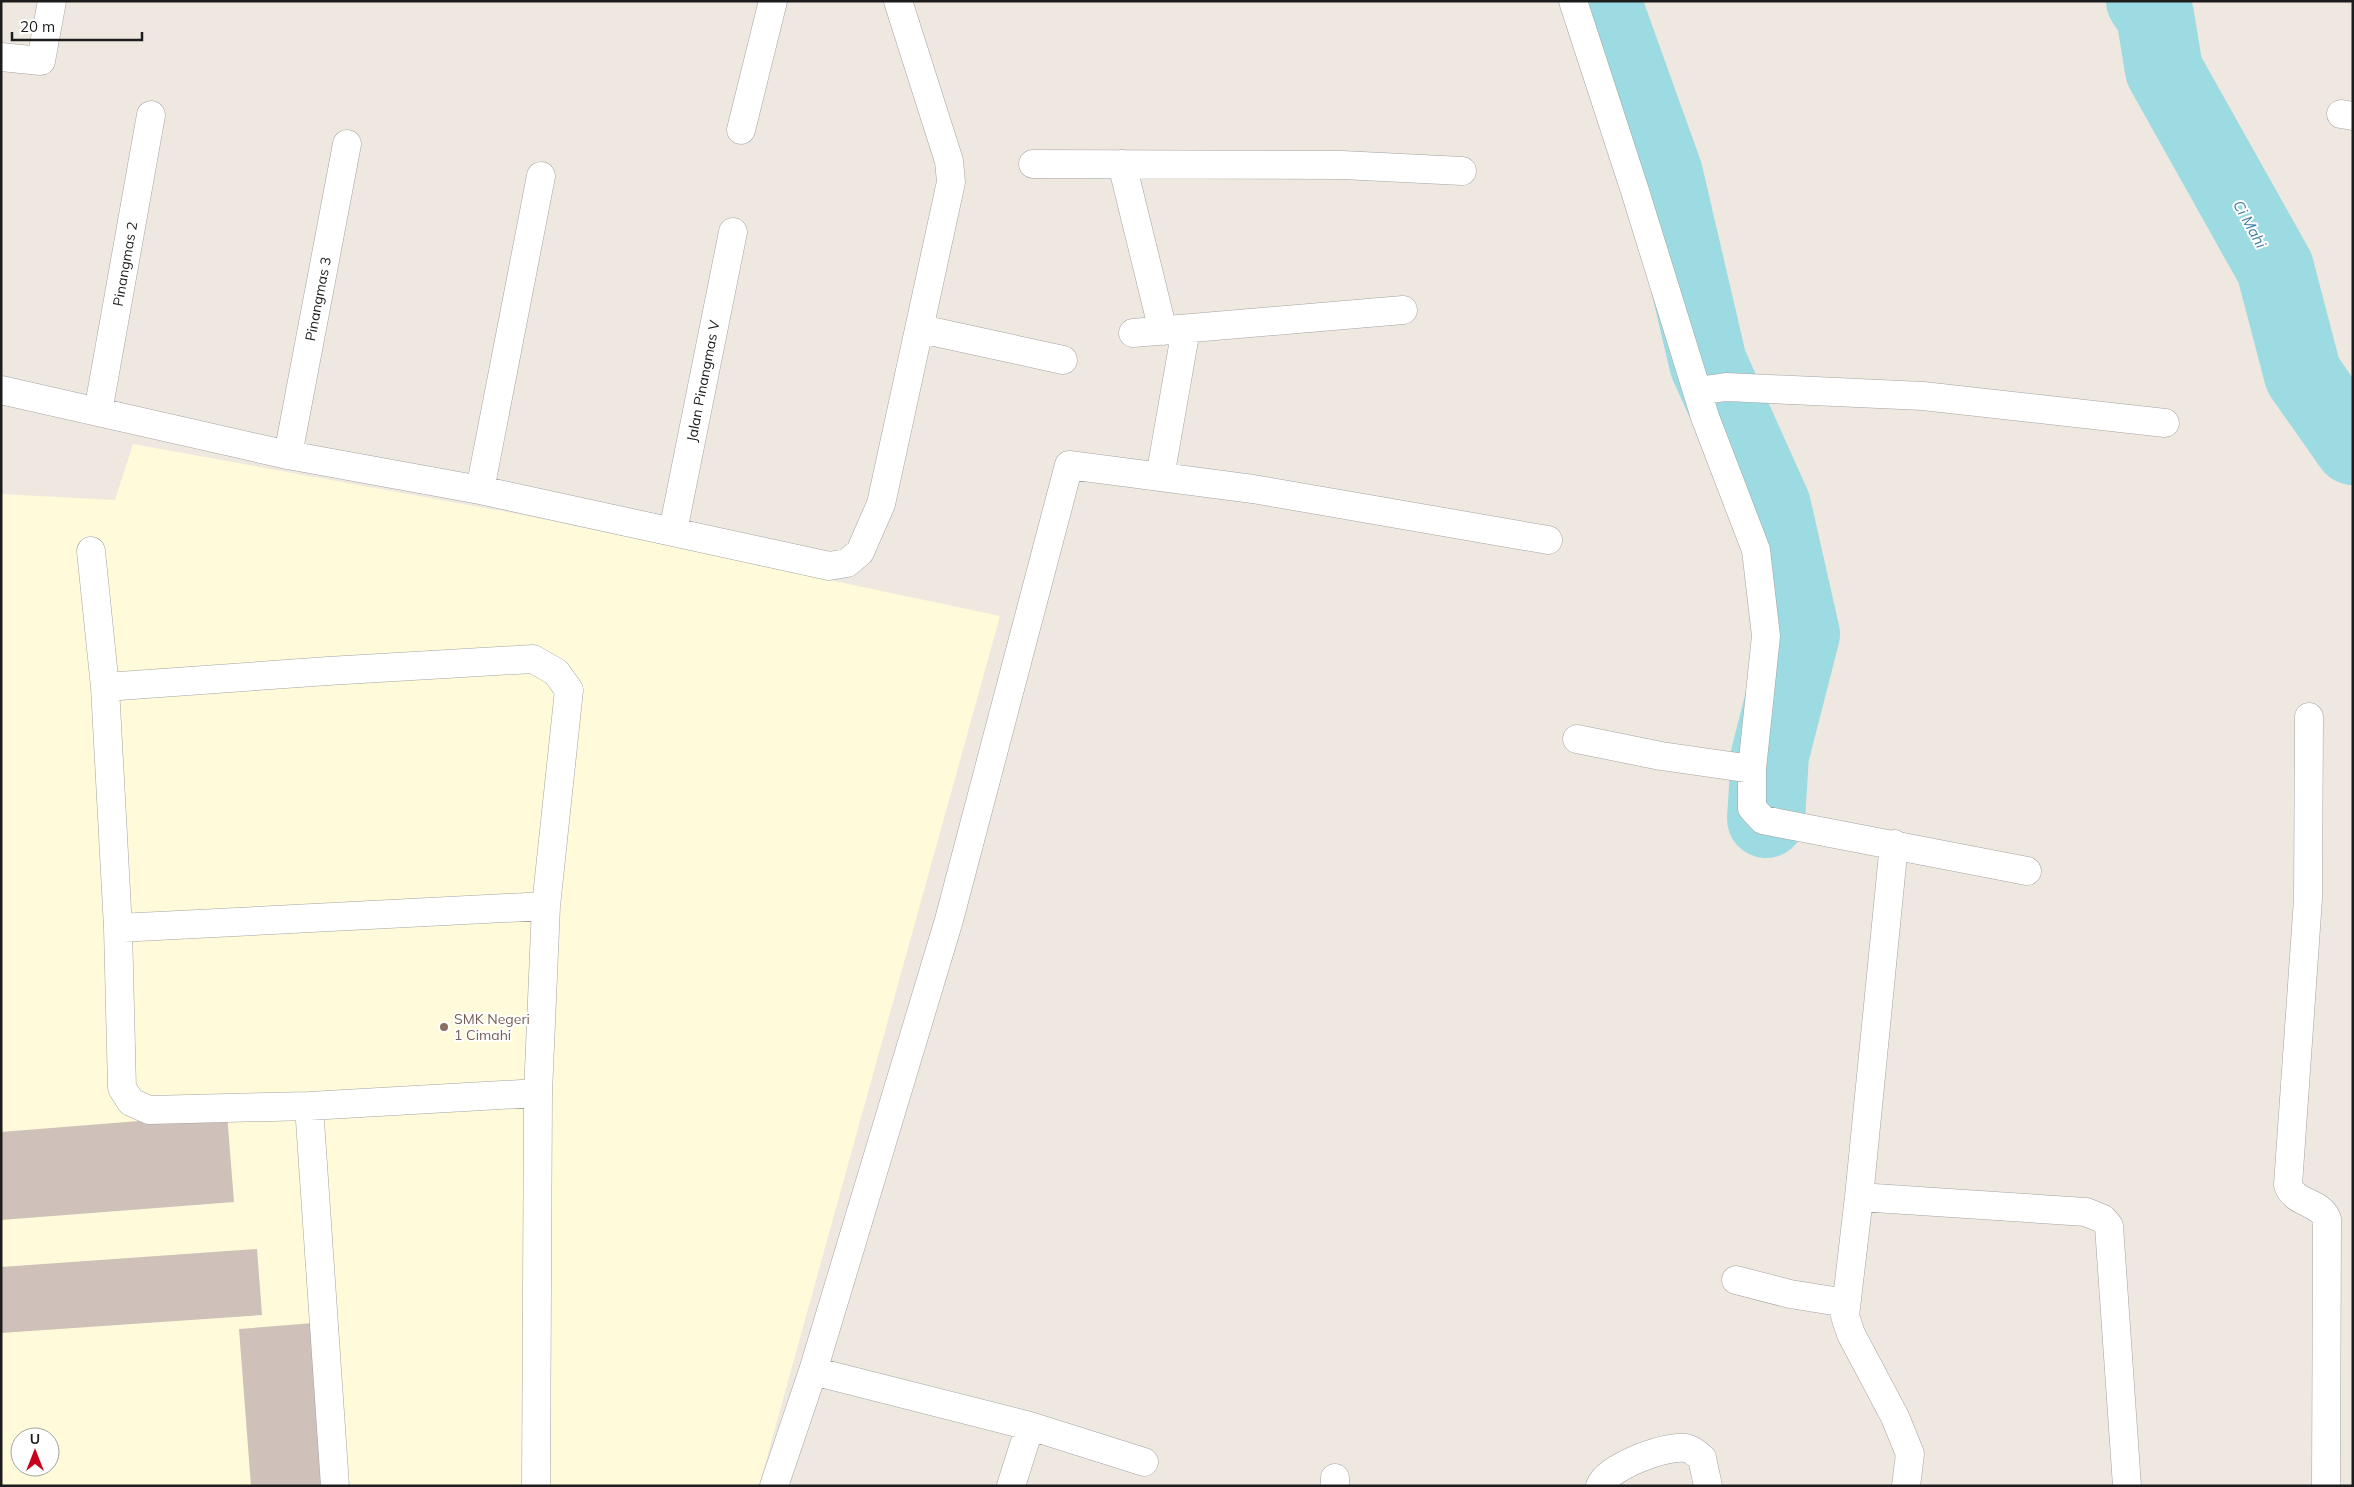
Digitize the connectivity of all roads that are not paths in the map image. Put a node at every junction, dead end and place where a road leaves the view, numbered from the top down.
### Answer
1 (52, 1) edge
2 (773, 1) edge
3 (898, 1) edge
4 (1573, 1) edge
5 (1, 57) edge
6 (151, 115) dead end
7 (741, 130) dead end
8 (347, 144) dead end
9 (1033, 164) dead end
10 (1122, 164) junction
11 (1462, 171) dead end
12 (541, 176) dead end
13 (733, 232) dead end
14 (1402, 310) dead end
15 (921, 330) junction
16 (1174, 330) junction
17 (1133, 333) dead end
18 (1063, 360) dead end
19 (1710, 389) junction
20 (5, 394) edge
21 (98, 412) junction
22 (2165, 423) dead end
23 (288, 454) junction
24 (1160, 477) junction
25 (480, 490) junction
26 (673, 531) junction
27 (1548, 540) dead end
28 (91, 551) dead end
29 (105, 687) junction
30 (2309, 717) dead end
31 (1577, 739) dead end
32 (1752, 769) junction
33 (1894, 844) junction
34 (2027, 871) dead end
35 (546, 906) junction
36 (118, 928) junction
37 (538, 1094) junction
38 (309, 1106) junction
39 (1859, 1197) junction
40 (1736, 1280) dead end
41 (1846, 1303) junction
42 (813, 1371) junction
43 (1030, 1426) junction
44 (1144, 1462) dead end
45 (335, 1486) edge
46 (536, 1486) edge
47 (774, 1486) edge
48 (1011, 1486) edge
49 (1600, 1486) edge
50 (1708, 1486) edge
51 (1906, 1486) edge
52 (2127, 1486) edge
53 (2326, 1486) edge

1 - 5 street
2 - 7 street
3 - 15 street
4 - 19 street
6 - 21 street, Pinangmas 2
8 - 23 street, Pinangmas 3
9 - 10 street
10 - 11 street
10 - 16 street
12 - 25 street
13 - 26 street, Jalan Pinangmas V
14 - 16 street
15 - 18 street
15 - 26 street
16 - 17 street
16 - 24 street
19 - 22 street
19 - 32 street
20 - 21 street
21 - 23 street
23 - 25 street
24 - 27 street
24 - 42 street
25 - 26 street
28 - 29 street
29 - 35 street
29 - 36 street
30 - 53 street
31 - 32 street
32 - 33 street
33 - 34 street
33 - 39 street
35 - 36 street
35 - 37 street
36 - 38 street
37 - 38 street
37 - 46 street
38 - 45 street
39 - 41 street
39 - 52 street
40 - 41 street
41 - 51 street
42 - 43 street
42 - 47 street
43 - 44 street
43 - 48 street
49 - 50 street

